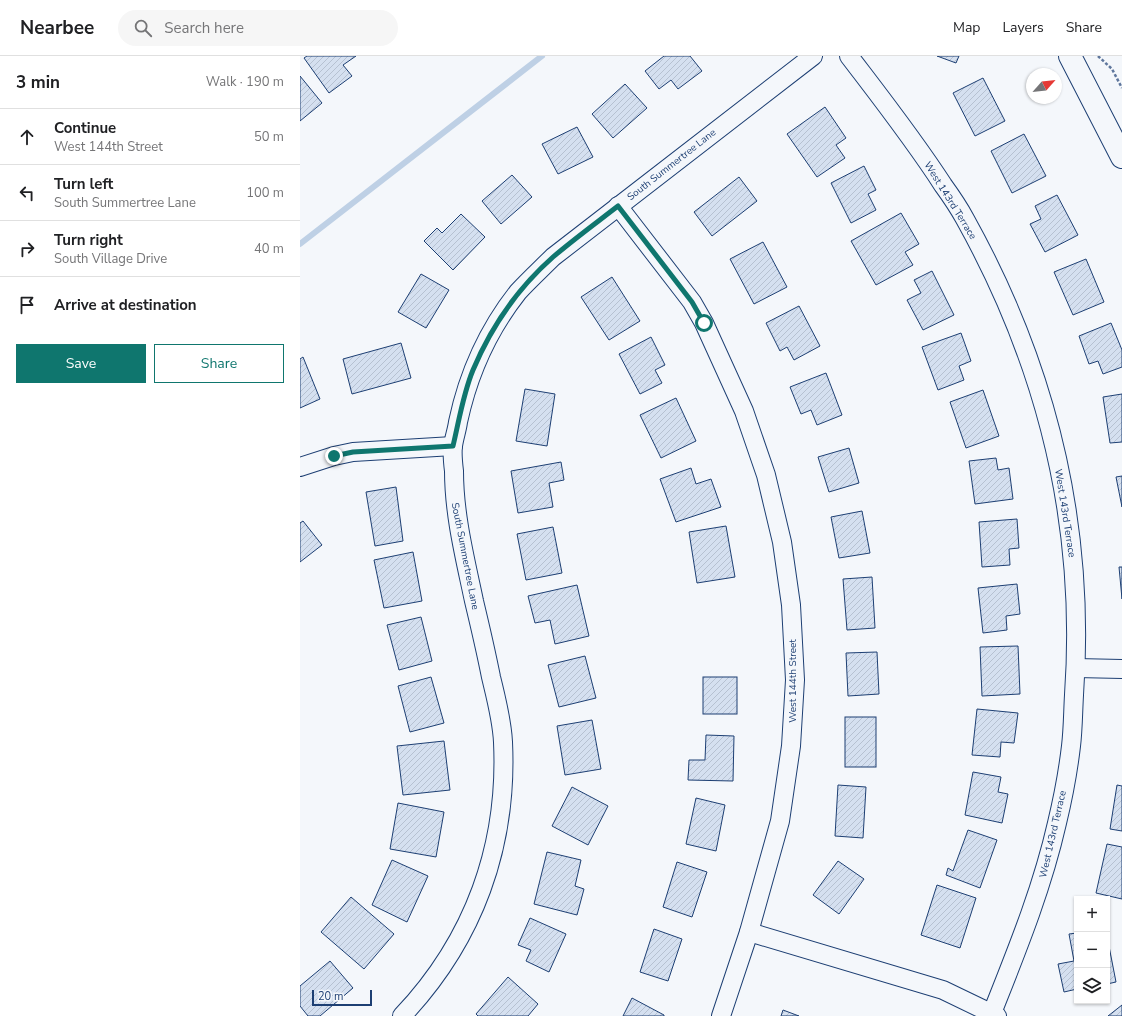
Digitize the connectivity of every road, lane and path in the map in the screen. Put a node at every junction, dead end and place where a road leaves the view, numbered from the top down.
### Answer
1 (813, 56) edge
2 (849, 56) edge
3 (1070, 56) edge
4 (1098, 56) edge
5 (1122, 88) edge
6 (1120, 148) edge
7 (618, 206) junction
8 (453, 446) junction
9 (300, 467) edge
10 (1076, 668) junction
11 (1122, 669) edge
12 (749, 932) junction
13 (995, 1014) edge
14 (402, 1016) edge
15 (721, 1016) edge

1 - 7 street, South Summertree Lane
2 - 10 street, West 143rd Terrace
3 - 6 street
4 - 5 path
7 - 8 street, South Summertree Lane
7 - 12 street, West 144th Street
8 - 9 street
8 - 14 street, South Summertree Lane
10 - 11 street
10 - 13 street, West 143rd Terrace
12 - 13 street
12 - 15 street, West 144th Street

